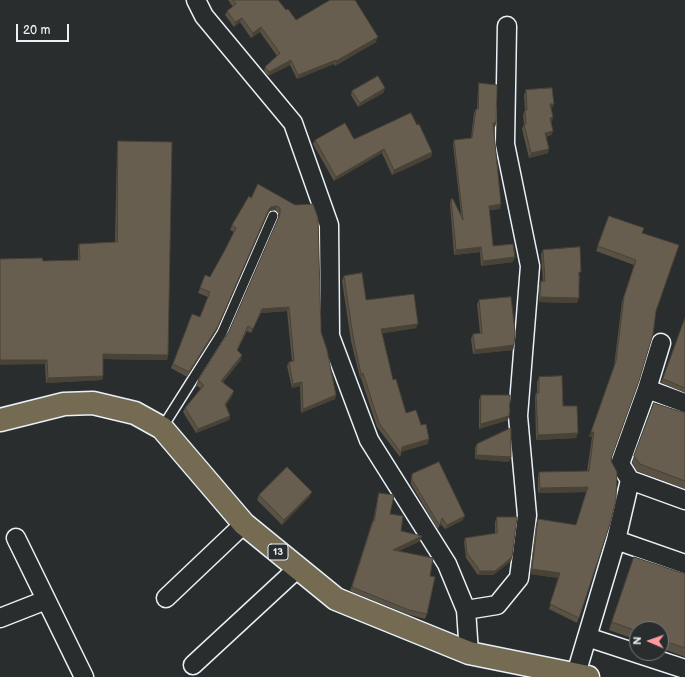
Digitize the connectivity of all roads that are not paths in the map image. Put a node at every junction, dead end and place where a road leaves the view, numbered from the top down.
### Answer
1 (196, 0) edge
2 (506, 26) dead end
3 (273, 216) dead end
4 (661, 343) dead end
5 (647, 389) junction
6 (685, 403) edge
7 (0, 420) edge
8 (162, 428) junction
9 (630, 480) junction
10 (685, 500) edge
11 (244, 524) junction
12 (16, 538) dead end
13 (616, 540) junction
14 (685, 564) edge
15 (298, 568) junction
16 (166, 598) dead end
17 (46, 600) junction
18 (466, 610) junction
19 (0, 618) edge
20 (588, 637) junction
21 (469, 652) junction
22 (193, 665) dead end
23 (685, 669) edge
24 (582, 675) edge
25 (84, 677) edge

1 - 18 street
2 - 18 street
3 - 8 lane
4 - 5 street
5 - 6 street
5 - 9 street
7 - 8 main road, 13
8 - 11 main road, 13
9 - 10 street
9 - 13 street
11 - 15 main road, 13
11 - 16 street
12 - 17 street
13 - 14 street
13 - 20 street
15 - 21 main road, 13
15 - 22 street
17 - 19 street
17 - 25 street
18 - 21 street
20 - 23 street
20 - 24 street
21 - 24 main road, 13

